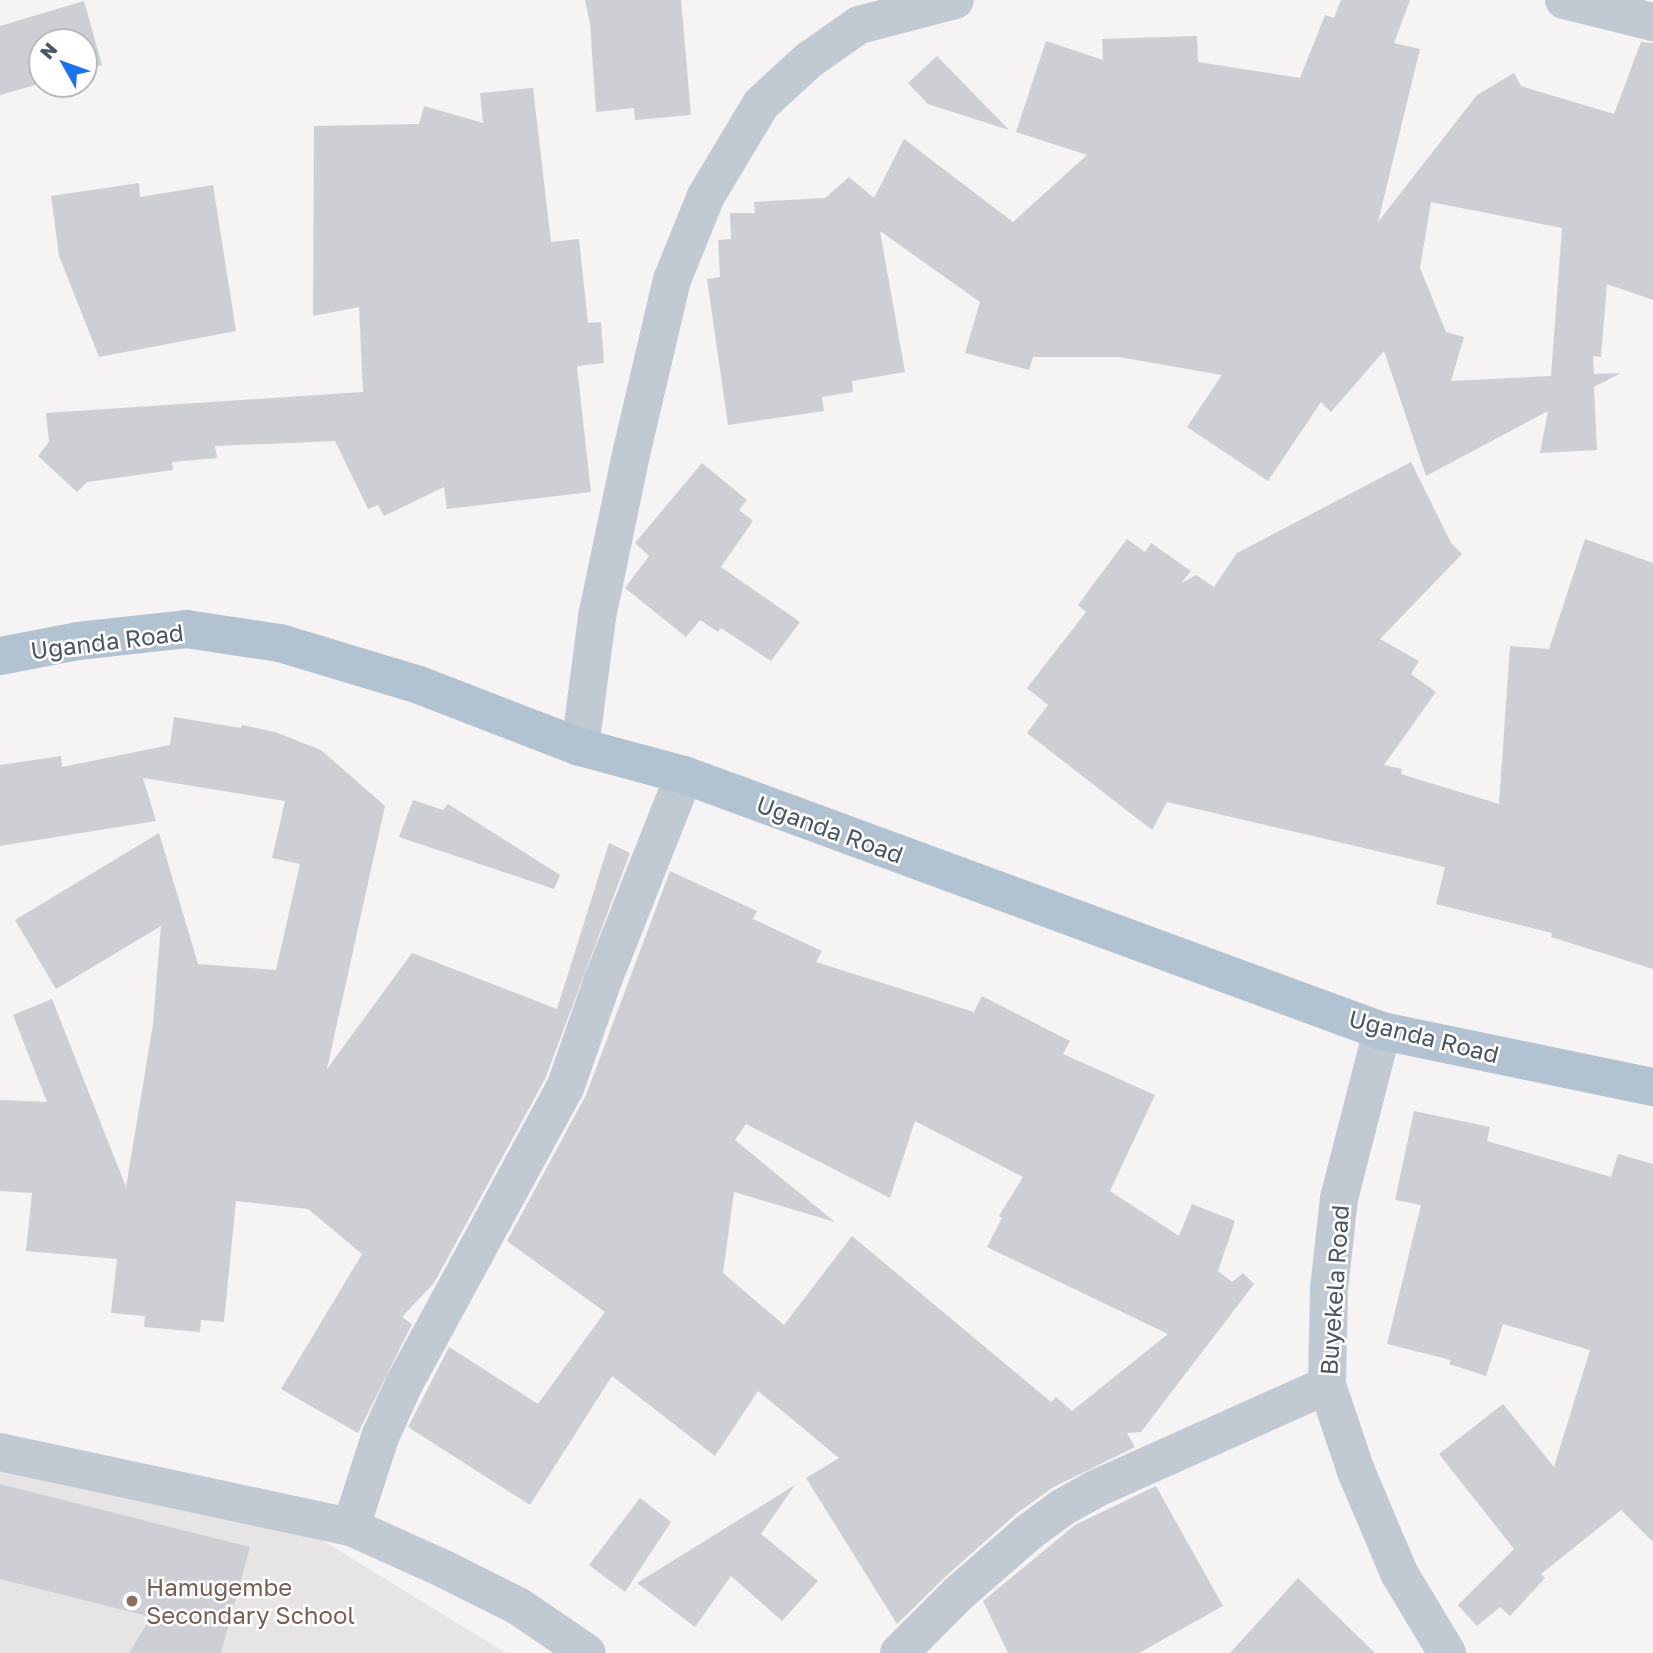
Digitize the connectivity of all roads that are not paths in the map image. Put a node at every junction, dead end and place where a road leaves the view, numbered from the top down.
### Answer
1 (955, 0) edge
2 (1564, 0) edge
3 (1653, 22) edge
4 (0, 656) edge
5 (580, 747) junction
6 (684, 775) junction
7 (1382, 1031) junction
8 (1653, 1087) edge
9 (1327, 1385) junction
10 (0, 1452) edge
11 (351, 1527) junction
12 (587, 1653) edge
13 (898, 1653) edge
14 (1447, 1653) edge

1 - 5 street
2 - 3 street
4 - 5 main road, Uganda Road
5 - 6 main road, Uganda Road
6 - 7 main road, Uganda Road
6 - 11 street
7 - 8 main road, Uganda Road
7 - 9 street, Buyekela Road
9 - 13 street
9 - 14 street, Buyekela Road
10 - 11 street
11 - 12 street

